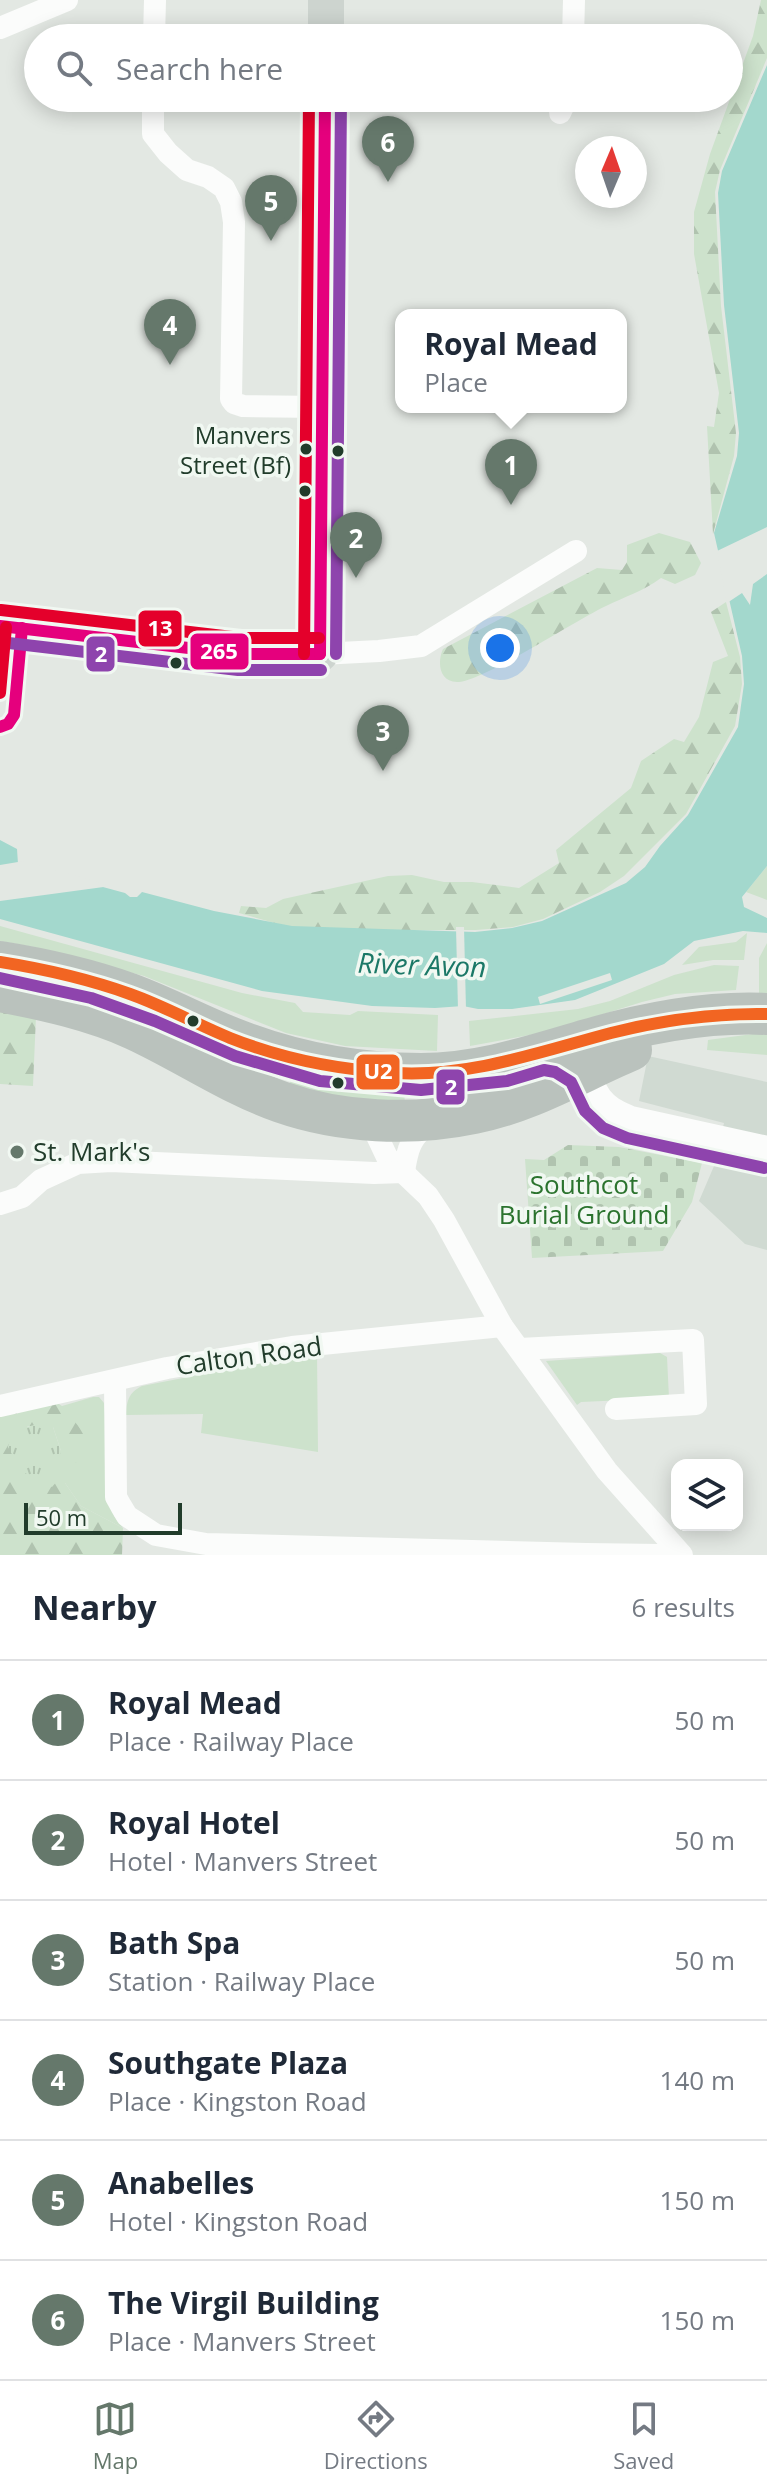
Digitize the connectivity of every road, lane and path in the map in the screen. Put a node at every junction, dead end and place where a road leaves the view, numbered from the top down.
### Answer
1 (67, 0) edge
2 (155, 0) edge
3 (326, 0) edge
4 (574, 0) edge
5 (154, 24) edge
6 (326, 24) edge
7 (573, 24) edge
8 (0, 28) edge
9 (153, 112) edge
10 (325, 112) edge
11 (323, 407) junction
12 (576, 551) dead end
13 (0, 626) edge
14 (320, 654) junction
15 (0, 962) edge
16 (0, 991) edge
17 (751, 1014) edge
18 (543, 1053) junction
19 (583, 1071) junction
20 (369, 1119) junction
21 (440, 1119) junction
22 (767, 1152) edge
23 (404, 1172) junction
24 (0, 1204) edge
25 (502, 1326) junction
26 (520, 1349) junction
27 (115, 1381) junction
28 (0, 1406) edge
29 (616, 1409) dead end
30 (679, 1552) edge

1 - 8 street
2 - 5 street
3 - 6 main road
4 - 7 street
9 - 11 street
10 - 11 main road
11 - 14 main road
12 - 14 street
13 - 14 main road
15 - 18 highway
16 - 20 highway
17 - 18 highway
17 - 19 highway
18 - 19 street
19 - 21 highway
19 - 22 street
20 - 21 highway
20 - 23 street
21 - 23 street
23 - 24 street
23 - 25 street
25 - 26 street
25 - 27 street, Calton Road
26 - 29 street
26 - 30 street
27 - 28 street, Calton Road
27 - 30 street

